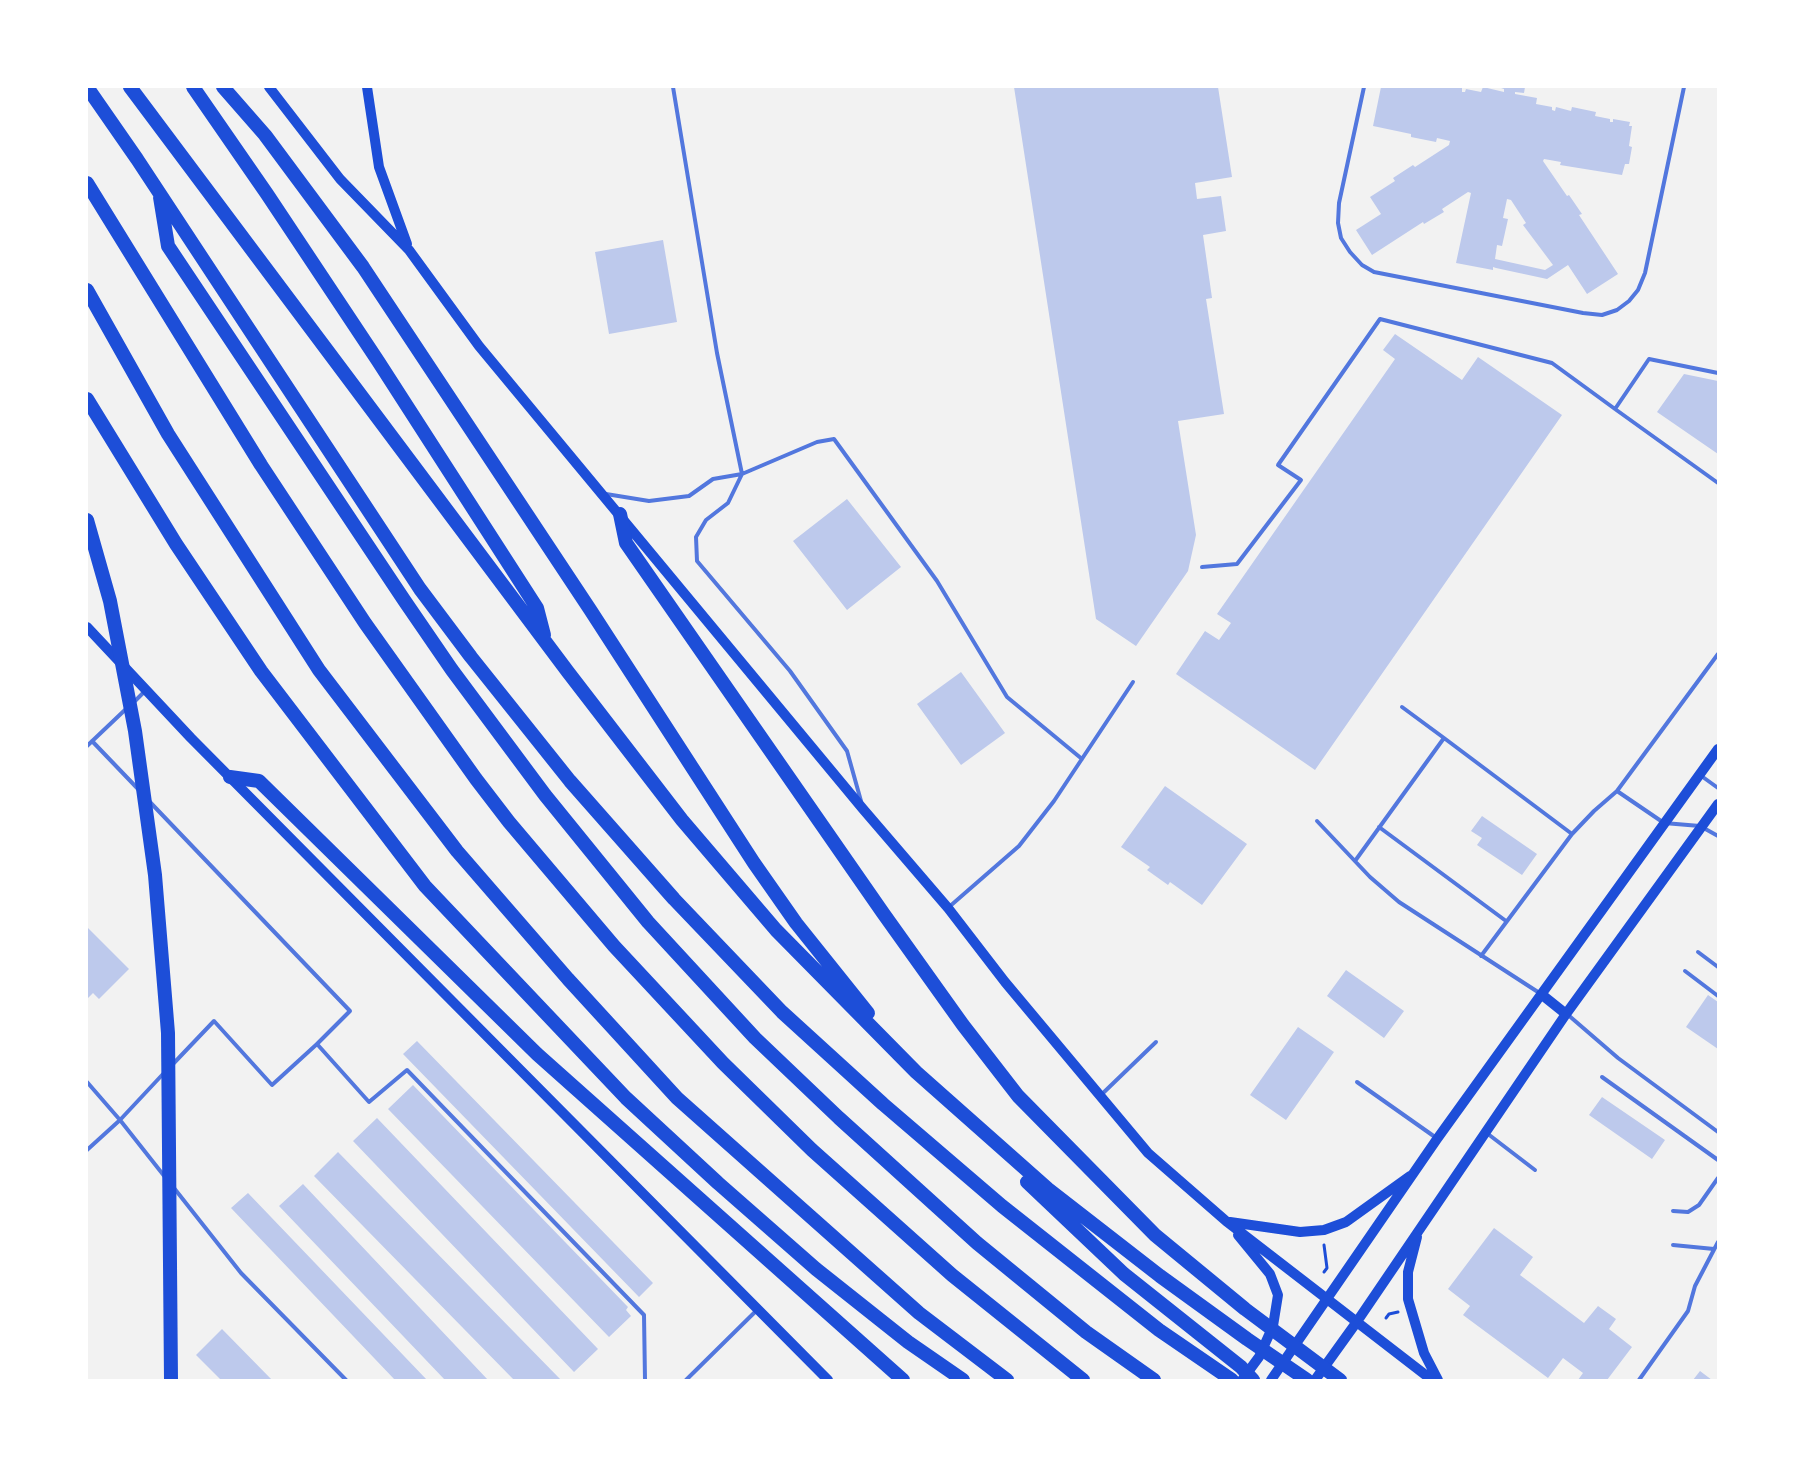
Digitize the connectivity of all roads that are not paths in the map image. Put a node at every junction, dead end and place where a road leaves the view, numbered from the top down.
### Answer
1 (87, 87) edge
2 (130, 87) edge
3 (193, 87) edge
4 (223, 87) edge
5 (269, 87) edge
6 (367, 87) edge
7 (673, 87) edge
8 (1364, 87) edge
9 (1684, 87) edge
10 (87, 183) edge
11 (159, 192) junction
12 (410, 250) junction
13 (87, 290) edge
14 (1718, 373) edge
15 (87, 399) edge
16 (1615, 409) junction
17 (742, 474) junction
18 (1718, 483) edge
19 (602, 493) junction
20 (620, 514) junction
21 (87, 520) edge
22 (1202, 567) dead end
23 (87, 627) edge
24 (546, 642) junction
25 (1718, 654) edge
26 (1133, 681) dead end
27 (146, 691) junction
28 (1402, 707) dead end
29 (1444, 738) junction
30 (92, 741) junction
31 (87, 746) edge
32 (1718, 749) edge
33 (1082, 759) junction
34 (1699, 775) junction
35 (230, 777) junction
36 (1718, 788) edge
37 (1617, 791) junction
38 (1718, 804) edge
39 (863, 809) junction
40 (1317, 821) dead end
41 (1664, 823) junction
42 (1700, 826) junction
43 (1379, 827) junction
44 (1572, 834) junction
45 (1718, 836) edge
46 (1355, 861) junction
47 (948, 908) junction
48 (1506, 921) junction
49 (1698, 952) dead end
50 (1481, 956) junction
51 (1718, 967) edge
52 (1685, 971) dead end
53 (1541, 994) junction
54 (1718, 996) edge
55 (1566, 1014) junction
56 (1156, 1042) dead end
57 (317, 1044) junction
58 (1602, 1077) dead end
59 (87, 1082) edge
60 (1358, 1082) dead end
61 (1100, 1096) junction
62 (120, 1120) junction
63 (1485, 1132) junction
64 (1718, 1132) edge
65 (1437, 1139) junction
66 (87, 1150) edge
67 (1718, 1160) edge
68 (1535, 1170) dead end
69 (1414, 1173) junction
70 (1718, 1178) edge
71 (1673, 1211) dead end
72 (1226, 1221) junction
73 (1418, 1230) junction
74 (1718, 1242) edge
75 (1673, 1245) dead end
76 (1713, 1249) junction
77 (1328, 1300) junction
78 (758, 1309) junction
79 (1356, 1323) junction
80 (171, 1380) edge
81 (346, 1380) edge
82 (645, 1380) edge
83 (686, 1380) edge
84 (828, 1380) edge
85 (903, 1380) edge
86 (963, 1380) edge
87 (1007, 1380) edge
88 (1083, 1380) edge
89 (1154, 1380) edge
90 (1232, 1380) edge
91 (1242, 1380) edge
92 (1253, 1380) edge
93 (1271, 1380) edge
94 (1307, 1380) edge
95 (1315, 1380) edge
96 (1340, 1380) edge
97 (1432, 1380) edge
98 (1438, 1380) edge
99 (1639, 1380) edge

1 - 11 highway
2 - 24 highway
3 - 24 highway
4 - 92 highway
5 - 12 main road
6 - 12 main road
7 - 17 lane
8 - 9 lane
10 - 88 highway
11 - 89 highway
11 - 90 highway
12 - 19 main road
13 - 87 highway
14 - 16 lane
15 - 86 highway
16 - 18 lane
16 - 22 lane
17 - 19 lane
17 - 33 lane
17 - 39 lane
19 - 20 main road
20 - 39 main road
20 - 96 highway
21 - 80 highway
23 - 27 main road
24 - 94 highway
25 - 37 lane
26 - 33 lane
27 - 30 lane
27 - 35 main road
28 - 29 lane
29 - 43 lane
29 - 44 lane
30 - 31 lane
30 - 57 lane
32 - 34 main road
33 - 47 lane
34 - 36 lane
34 - 41 main road
35 - 78 main road
35 - 85 highway
37 - 41 lane
37 - 44 lane
38 - 42 main road
39 - 47 main road
40 - 46 lane
41 - 42 lane
41 - 53 main road
42 - 45 lane
42 - 55 main road
43 - 46 lane
43 - 48 lane
44 - 48 lane
46 - 50 lane
47 - 61 main road
48 - 50 lane
49 - 51 lane
50 - 53 lane
52 - 54 lane
53 - 55 main road
53 - 65 main road
55 - 63 main road
55 - 64 lane
56 - 61 lane
57 - 62 lane
57 - 82 lane
58 - 67 lane
59 - 62 lane
60 - 65 lane
61 - 72 main road
62 - 66 lane
62 - 81 lane
63 - 68 lane
63 - 73 main road
65 - 69 main road
69 - 72 main road
69 - 77 main road
70 - 71 lane
72 - 77 main road
72 - 91 main road
73 - 79 main road
73 - 98 main road
74 - 76 lane
75 - 76 lane
76 - 99 lane
77 - 79 main road
77 - 93 main road
78 - 83 lane
78 - 84 main road
79 - 95 main road
79 - 97 main road

